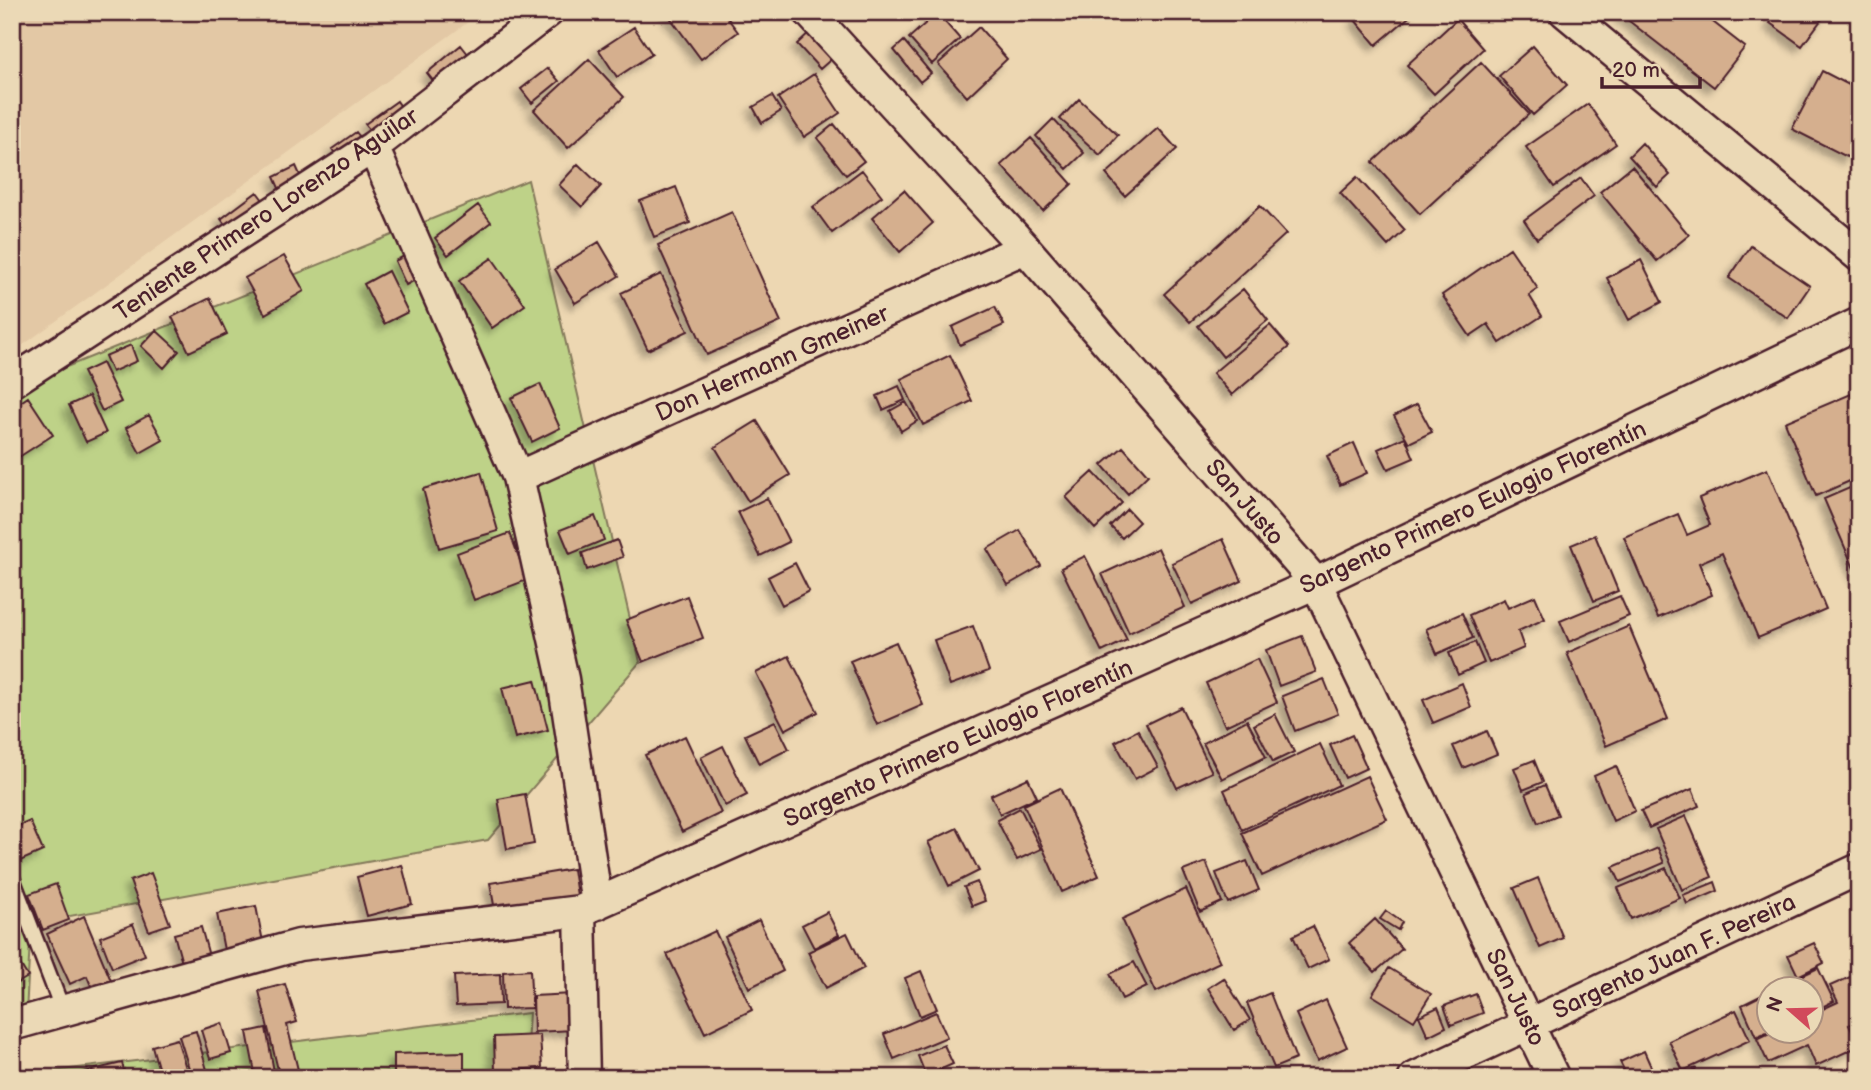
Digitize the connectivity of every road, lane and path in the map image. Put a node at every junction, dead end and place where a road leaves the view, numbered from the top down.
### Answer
1 (548, 12) edge
2 (809, 12) edge
3 (1569, 14) edge
4 (373, 147) junction
5 (1025, 248) junction
6 (1859, 256) edge
7 (1859, 323) edge
8 (12, 382) edge
9 (518, 477) junction
10 (1316, 583) junction
11 (1859, 869) edge
12 (12, 878) edge
13 (589, 908) junction
14 (63, 1011) junction
15 (1528, 1024) junction
16 (12, 1025) edge
17 (584, 1078) edge
18 (1414, 1078) edge
19 (1555, 1078) edge

1 - 4 street, Teniente Primero Lorenzo Aguilar
2 - 5 street, San Justo
3 - 6 street
4 - 8 street, Teniente Primero Lorenzo Aguilar
4 - 9 street
5 - 9 street, Don Hermann Gmeiner
5 - 10 street, San Justo
7 - 10 street, Sargento Primero Eulogio Florentín
9 - 13 street
10 - 13 street, Sargento Primero Eulogio Florentín
10 - 15 street, San Justo
11 - 15 street, Sargento Juan F. Pereira
12 - 14 lane
13 - 14 street, Sargento Primero Eulogio Florentín
13 - 17 street
14 - 16 street, Sargento Primero Eulogio Florentín
15 - 18 street, Sargento Juan F. Pereira
15 - 19 street, San Justo

